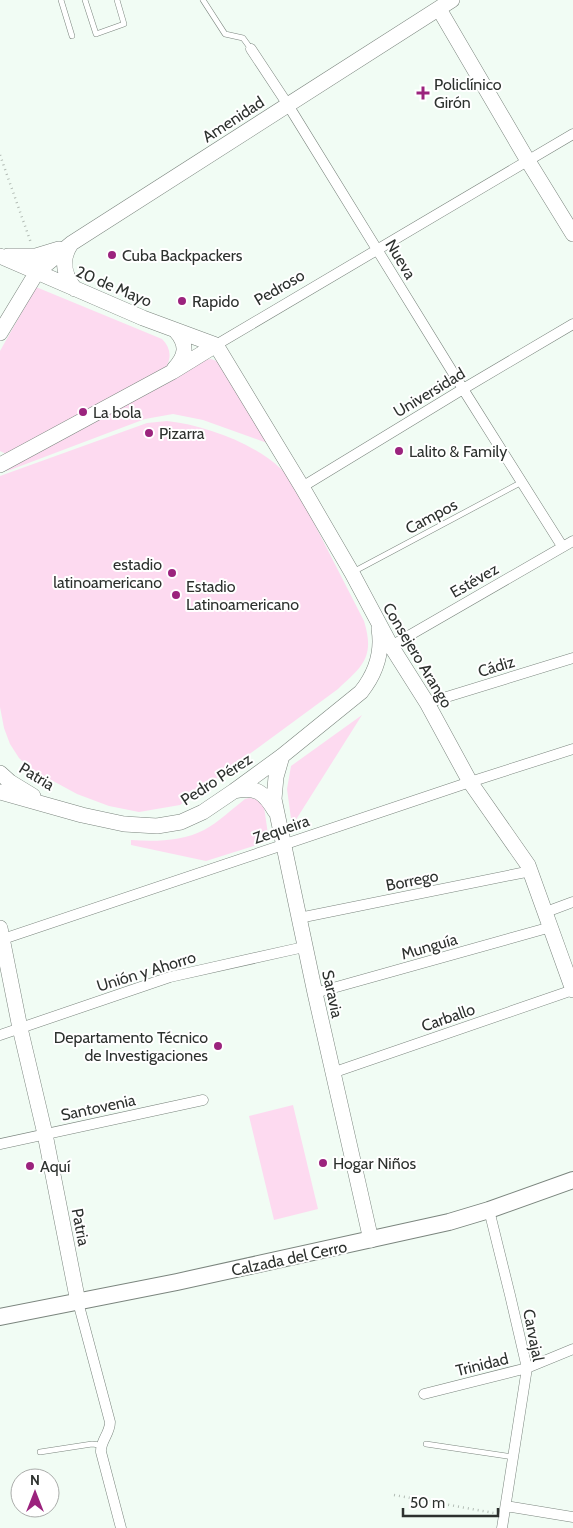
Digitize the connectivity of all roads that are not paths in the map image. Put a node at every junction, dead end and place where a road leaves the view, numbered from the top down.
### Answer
1 (61, 0) edge
2 (85, 0) edge
3 (117, 0) edge
4 (203, 0) edge
5 (452, 0) edge
6 (436, 5) edge
7 (72, 36) dead end
8 (250, 49) joint
9 (288, 105) junction
10 (573, 134) edge
11 (528, 161) junction
12 (573, 234) edge
13 (72, 243) junction
14 (378, 250) junction
15 (0, 255) edge
16 (37, 272) junction
17 (75, 289) junction
18 (573, 324) edge
19 (176, 331) junction
20 (0, 333) edge
21 (216, 344) junction
22 (172, 372) junction
23 (463, 389) junction
24 (0, 465) edge
25 (522, 482) junction
26 (302, 487) junction
27 (573, 541) edge
28 (562, 546) junction
29 (352, 573) junction
30 (377, 623) junction
31 (391, 646) junction
32 (379, 657) junction
33 (573, 658) edge
34 (427, 702) junction
35 (573, 749) edge
36 (282, 756) junction
37 (0, 773) edge
38 (470, 782) junction
39 (234, 791) junction
40 (0, 792) edge
41 (57, 808) junction
42 (277, 815) junction
43 (283, 844) junction
44 (531, 871) junction
45 (573, 902) edge
46 (546, 912) junction
47 (299, 918) junction
48 (551, 927) junction
49 (1, 936) edge
50 (304, 947) junction
51 (573, 990) edge
52 (314, 993) junction
53 (20, 1028) junction
54 (0, 1034) edge
55 (332, 1073) junction
56 (203, 1100) dead end
57 (45, 1134) junction
58 (0, 1144) edge
59 (573, 1180) edge
60 (488, 1210) junction
61 (371, 1240) junction
62 (78, 1302) junction
63 (0, 1317) edge
64 (573, 1349) edge
65 (527, 1368) junction
66 (424, 1394) dead end
67 (426, 1444) dead end
68 (100, 1445) junction
69 (40, 1452) dead end
70 (513, 1457) junction
71 (505, 1511) junction
72 (573, 1517) edge
73 (121, 1528) edge
74 (502, 1528) edge

1 - 7 lane
2 - 3 lane
4 - 8 lane, Nueva
5 - 6 street, Amenidad
6 - 9 street, Amenidad
6 - 11 street
8 - 9 street, Nueva
9 - 13 street, Amenidad
9 - 14 street, Nueva
10 - 11 street, Pedroso
11 - 12 street
11 - 14 street, Pedroso
13 - 15 street
13 - 16 street, Amenidad
13 - 17 street
14 - 21 street, Pedroso
14 - 23 street, Nueva
15 - 16 street, 20 de Mayo
16 - 17 street, 20 de Mayo
16 - 20 street
17 - 19 street, 20 de Mayo
18 - 23 street, Universidad
19 - 21 street, 20 de Mayo
19 - 22 street
21 - 22 street, Pedroso
21 - 26 street, Consejero Arango
22 - 24 street, Pedroso
23 - 25 street, Nueva
23 - 26 street, Universidad
25 - 28 street, Nueva
25 - 29 lane, Campos
26 - 29 street, Consejero Arango
27 - 28 street, Estévez
28 - 31 street, Estévez
29 - 30 street, Consejero Arango
30 - 31 street, Consejero Arango
30 - 32 street, Pedro Pérez
31 - 32 street, Pedro Pérez
31 - 34 street, Consejero Arango
32 - 36 street, Pedro Pérez
33 - 34 street, Cádiz
34 - 38 street, Consejero Arango
35 - 38 street, Zequeira
36 - 39 street, Pedro Pérez
36 - 42 street, Saravia
37 - 41 street, Patria
38 - 43 street, Zequeira
38 - 44 street, Consejero Arango
39 - 41 street, Pedro Pérez
39 - 42 street
40 - 41 street, Pedro Pérez
42 - 43 street, Saravia
43 - 47 street, Saravia
43 - 49 street, Zequeira
44 - 46 street, Consejero Arango
44 - 47 street, Borrego
45 - 46 street
46 - 48 street, Consejero Arango
47 - 50 street, Saravia
48 - 51 street, Consejero Arango
48 - 52 street, Munguía
49 - 53 street, Patria
50 - 52 street, Saravia
50 - 53 street, Unión y Ahorro
51 - 55 street, Carballo
52 - 55 street, Saravia
53 - 54 street, Unión y Ahorro
53 - 57 street, Patria
55 - 61 street, Saravia
56 - 57 street, Santovenia
57 - 58 street, Santovenia
57 - 62 street, Patria
59 - 60 main road, Calzada del Cerro
60 - 61 main road, Calzada del Cerro
60 - 65 street, Carvajal
61 - 62 main road, Calzada del Cerro
62 - 63 main road, Calzada del Cerro
62 - 68 street, Patria
64 - 65 street, Trinidad
65 - 66 street, Trinidad
65 - 70 street, Carvajal
67 - 70 lane
68 - 69 lane
68 - 73 street
70 - 71 street, Carvajal
71 - 72 street
71 - 74 street, Carvajal

